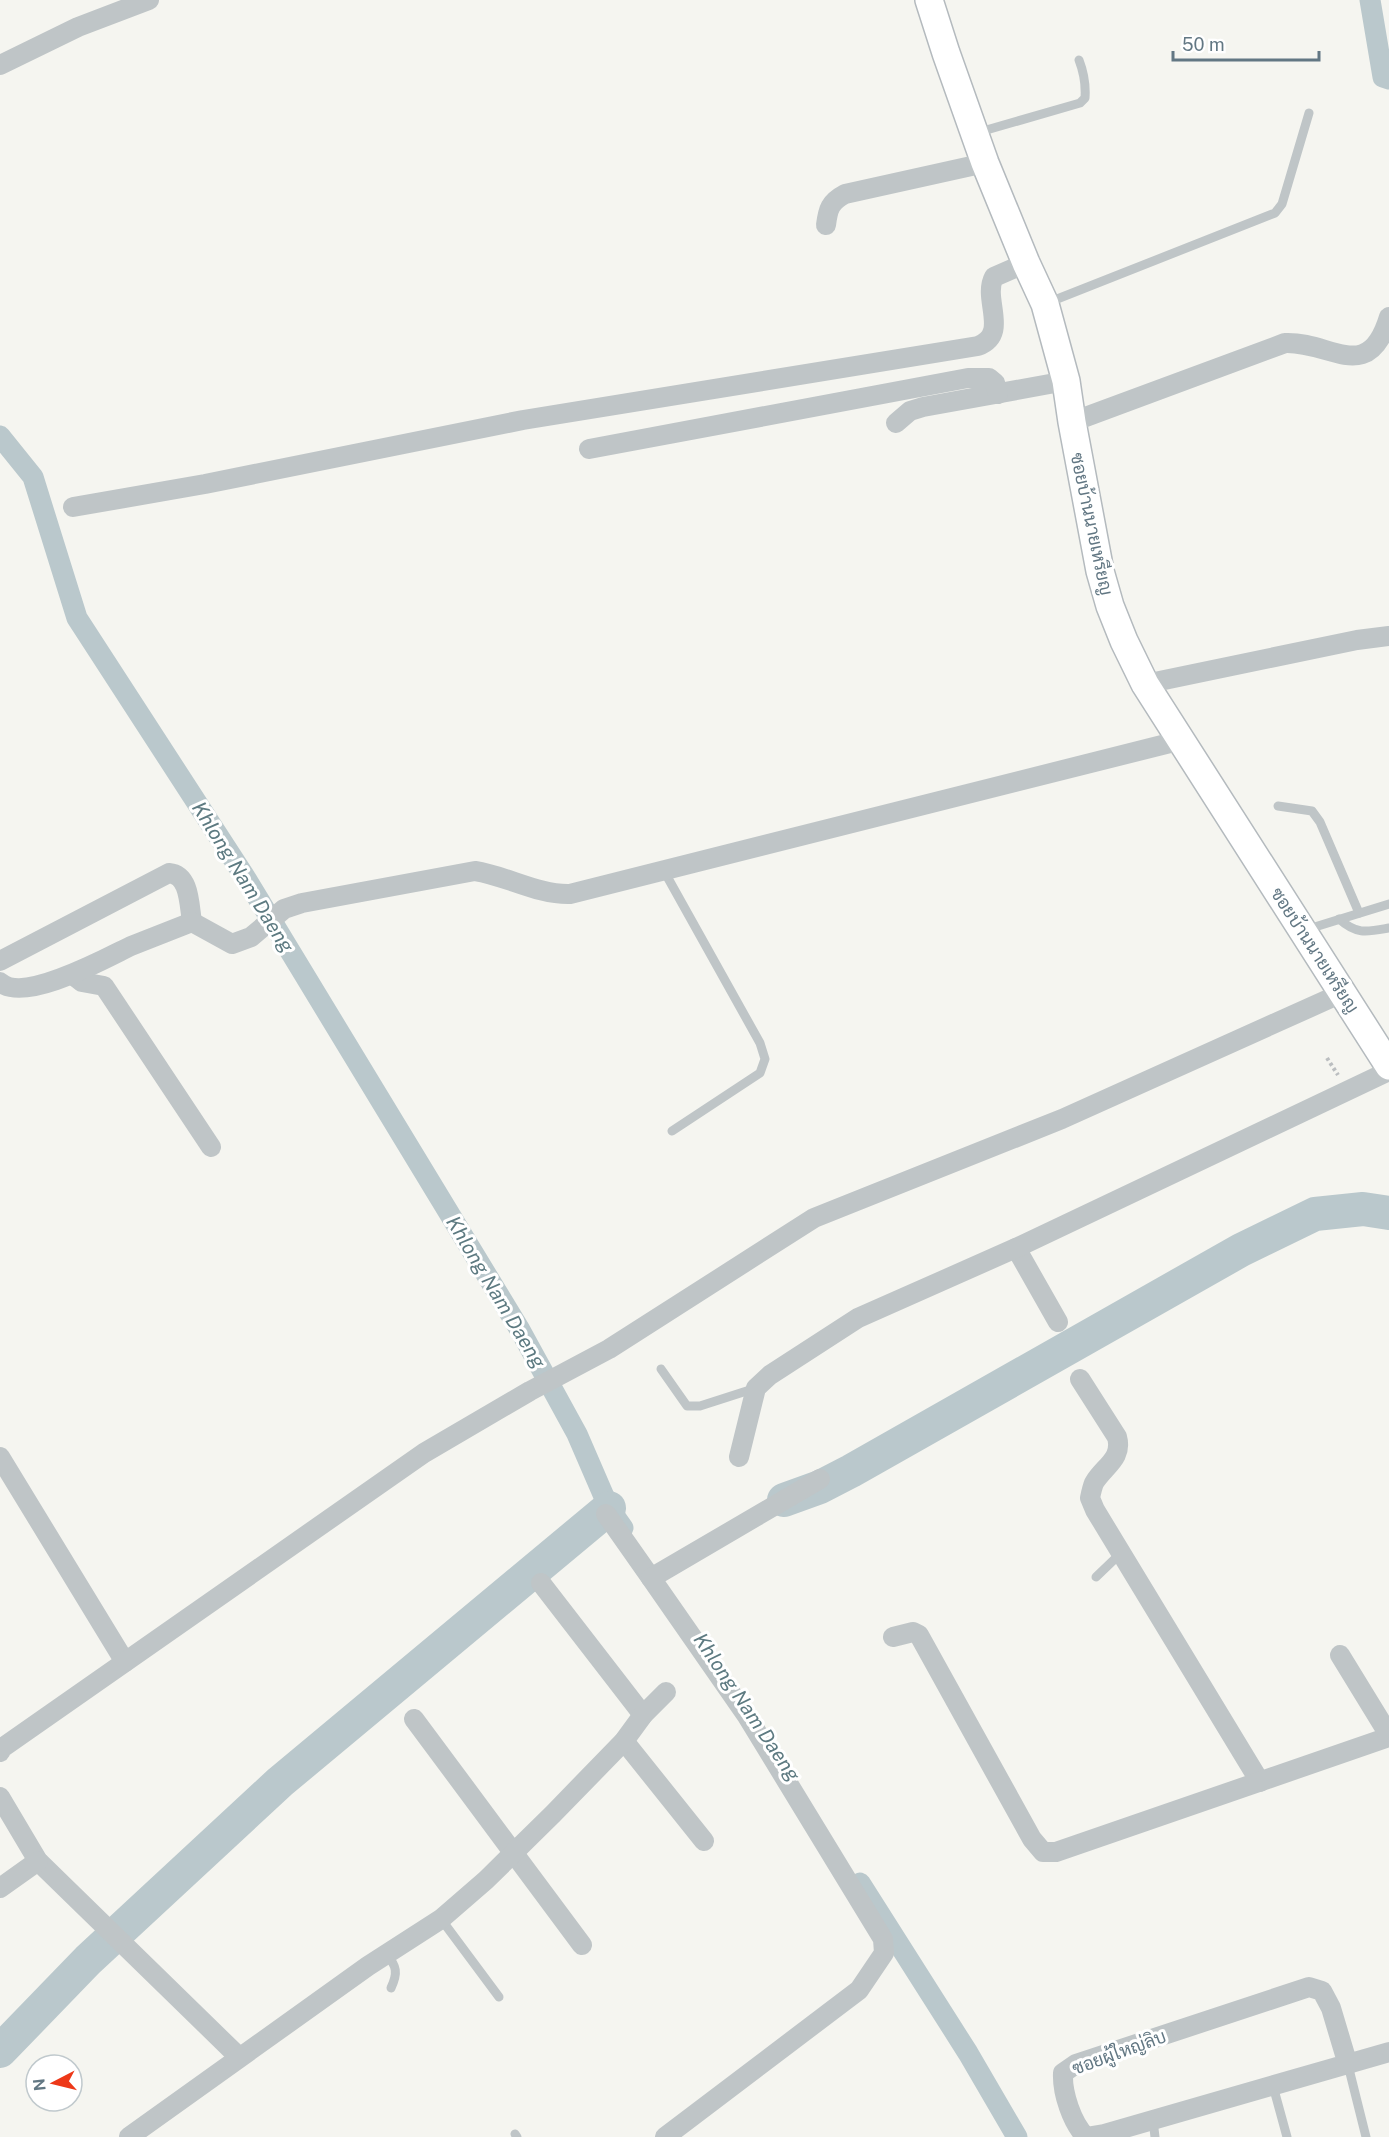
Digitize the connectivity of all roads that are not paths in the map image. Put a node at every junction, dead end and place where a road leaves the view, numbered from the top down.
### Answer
1 (149, 0) edge
2 (929, 0) edge
3 (1079, 60) dead end
4 (0, 65) edge
5 (1310, 113) dead end
6 (974, 133) junction
7 (985, 163) junction
8 (826, 225) dead end
9 (1026, 263) junction
10 (1045, 304) junction
11 (1389, 317) edge
12 (1066, 381) junction
13 (998, 394) junction
14 (1072, 422) junction
15 (896, 423) dead end
16 (589, 448) dead end
17 (73, 507) dead end
18 (1389, 636) edge
19 (1145, 684) junction
20 (1182, 740) junction
21 (1278, 806) dead end
22 (664, 871) junction
23 (1389, 904) edge
24 (1359, 913) junction
25 (1339, 919) junction
26 (192, 922) junction
27 (1389, 928) edge
28 (1303, 931) junction
29 (0, 961) edge
30 (73, 975) junction
31 (0, 982) edge
32 (1342, 993) junction
33 (1388, 1064) edge
34 (672, 1131) dead end
35 (211, 1147) dead end
36 (1016, 1248) junction
37 (1058, 1322) dead end
38 (661, 1369) dead end
39 (1080, 1379) dead end
40 (756, 1388) junction
41 (0, 1457) edge
42 (739, 1457) dead end
43 (820, 1479) dead end
44 (606, 1514) dead end
45 (1121, 1552) junction
46 (653, 1577) junction
47 (1096, 1577) dead end
48 (541, 1582) dead end
49 (894, 1637) dead end
50 (1340, 1655) dead end
51 (125, 1662) junction
52 (666, 1692) dead end
53 (643, 1715) junction
54 (414, 1719) dead end
55 (1389, 1736) edge
56 (624, 1741) junction
57 (0, 1752) edge
58 (1260, 1782) junction
59 (0, 1797) edge
60 (704, 1841) dead end
61 (514, 1852) junction
62 (38, 1861) junction
63 (0, 1888) edge
64 (441, 1919) junction
65 (582, 1945) dead end
66 (386, 1954) junction
67 (392, 1988) dead end
68 (499, 1997) dead end
69 (1389, 2052) edge
70 (239, 2057) junction
71 (1347, 2065) junction
72 (1272, 2086) junction
73 (1154, 2128) edge
74 (129, 2137) edge
75 (665, 2137) edge
76 (1287, 2137) edge
77 (1366, 2137) edge

1 - 4 street
2 - 6 street, ซอยบ้านนายเหรียญ
3 - 6 lane
5 - 10 lane
6 - 7 street, ซอยบ้านนายเหรียญ
7 - 8 street
7 - 9 street, ซอยบ้านนายเหรียญ
9 - 10 street, ซอยบ้านนายเหรียญ
9 - 17 street
10 - 12 street, ซอยบ้านนายเหรียญ
11 - 14 street
12 - 13 street
12 - 14 street, ซอยบ้านนายเหรียญ
13 - 15 street
13 - 16 street
14 - 19 street, ซอยบ้านนายเหรียญ
18 - 19 street
19 - 20 street, ซอยบ้านนายเหรียญ
20 - 22 street
20 - 28 street, ซอยบ้านนายเหรียญ
21 - 24 lane
22 - 26 street
22 - 34 lane
23 - 24 lane
24 - 25 lane
25 - 27 lane
25 - 28 lane
26 - 29 street
26 - 30 street
28 - 32 street, ซอยบ้านนายเหรียญ
30 - 31 street
30 - 35 street
32 - 33 street, ซอยบ้านนายเหรียญ
32 - 51 street
33 - 36 street
36 - 37 street
36 - 40 street
38 - 40 lane
39 - 45 street
40 - 42 street
41 - 51 street
43 - 46 street
44 - 46 street
45 - 47 lane
45 - 58 street
46 - 75 street
48 - 53 street
49 - 58 street
50 - 55 street
51 - 57 street
52 - 53 street
53 - 56 street
54 - 61 street
55 - 58 street
56 - 60 street
56 - 61 street
59 - 62 street
61 - 64 street
61 - 65 street
62 - 63 street
62 - 70 street
64 - 66 street
64 - 68 lane
66 - 67 lane
66 - 70 street
69 - 71 street, ซอยผู้ใหญ่ลิบ
70 - 74 street
71 - 72 street, ซอยผู้ใหญ่ลิบ
71 - 73 street, ซอยผู้ใหญ่ลิบ
71 - 77 lane
72 - 73 street, ซอยผู้ใหญ่ลิบ
72 - 76 lane

